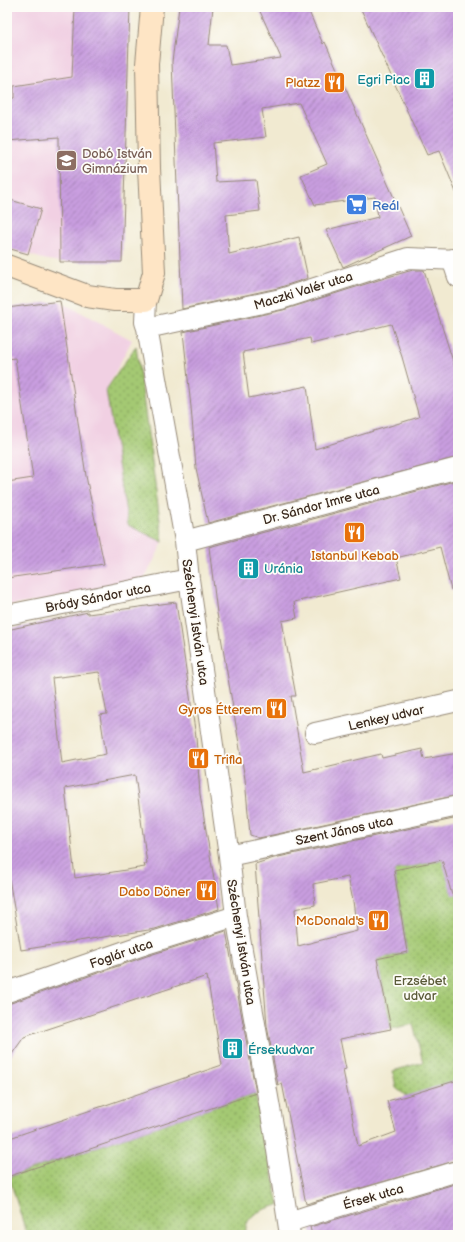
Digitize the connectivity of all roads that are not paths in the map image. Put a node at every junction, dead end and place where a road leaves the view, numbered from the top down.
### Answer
1 (152, 7) edge
2 (456, 265) edge
3 (7, 266) edge
4 (146, 300) junction
5 (147, 328) junction
6 (458, 468) edge
7 (185, 541) junction
8 (189, 579) junction
9 (7, 615) edge
10 (458, 701) edge
11 (315, 734) dead end
12 (458, 806) edge
13 (229, 856) junction
14 (236, 916) junction
15 (7, 992) edge
16 (458, 1171) edge
17 (290, 1228) edge

1 - 4 street, Széchenyi István utca
2 - 5 street, Maczki Valér utca
3 - 4 street
4 - 5 street, Széchenyi István utca
5 - 7 street, Széchenyi István utca
6 - 7 street, Dr. Sándor Imre utca
7 - 8 street, Széchenyi István utca
8 - 9 street, Bródy Sándor utca
8 - 13 street, Széchenyi István utca
10 - 11 street, Lenkey udvar
12 - 13 street, Szent János utca
13 - 14 street, Széchenyi István utca
14 - 15 street, Foglár utca
14 - 17 street, Széchenyi István utca
16 - 17 street, Érsek utca

